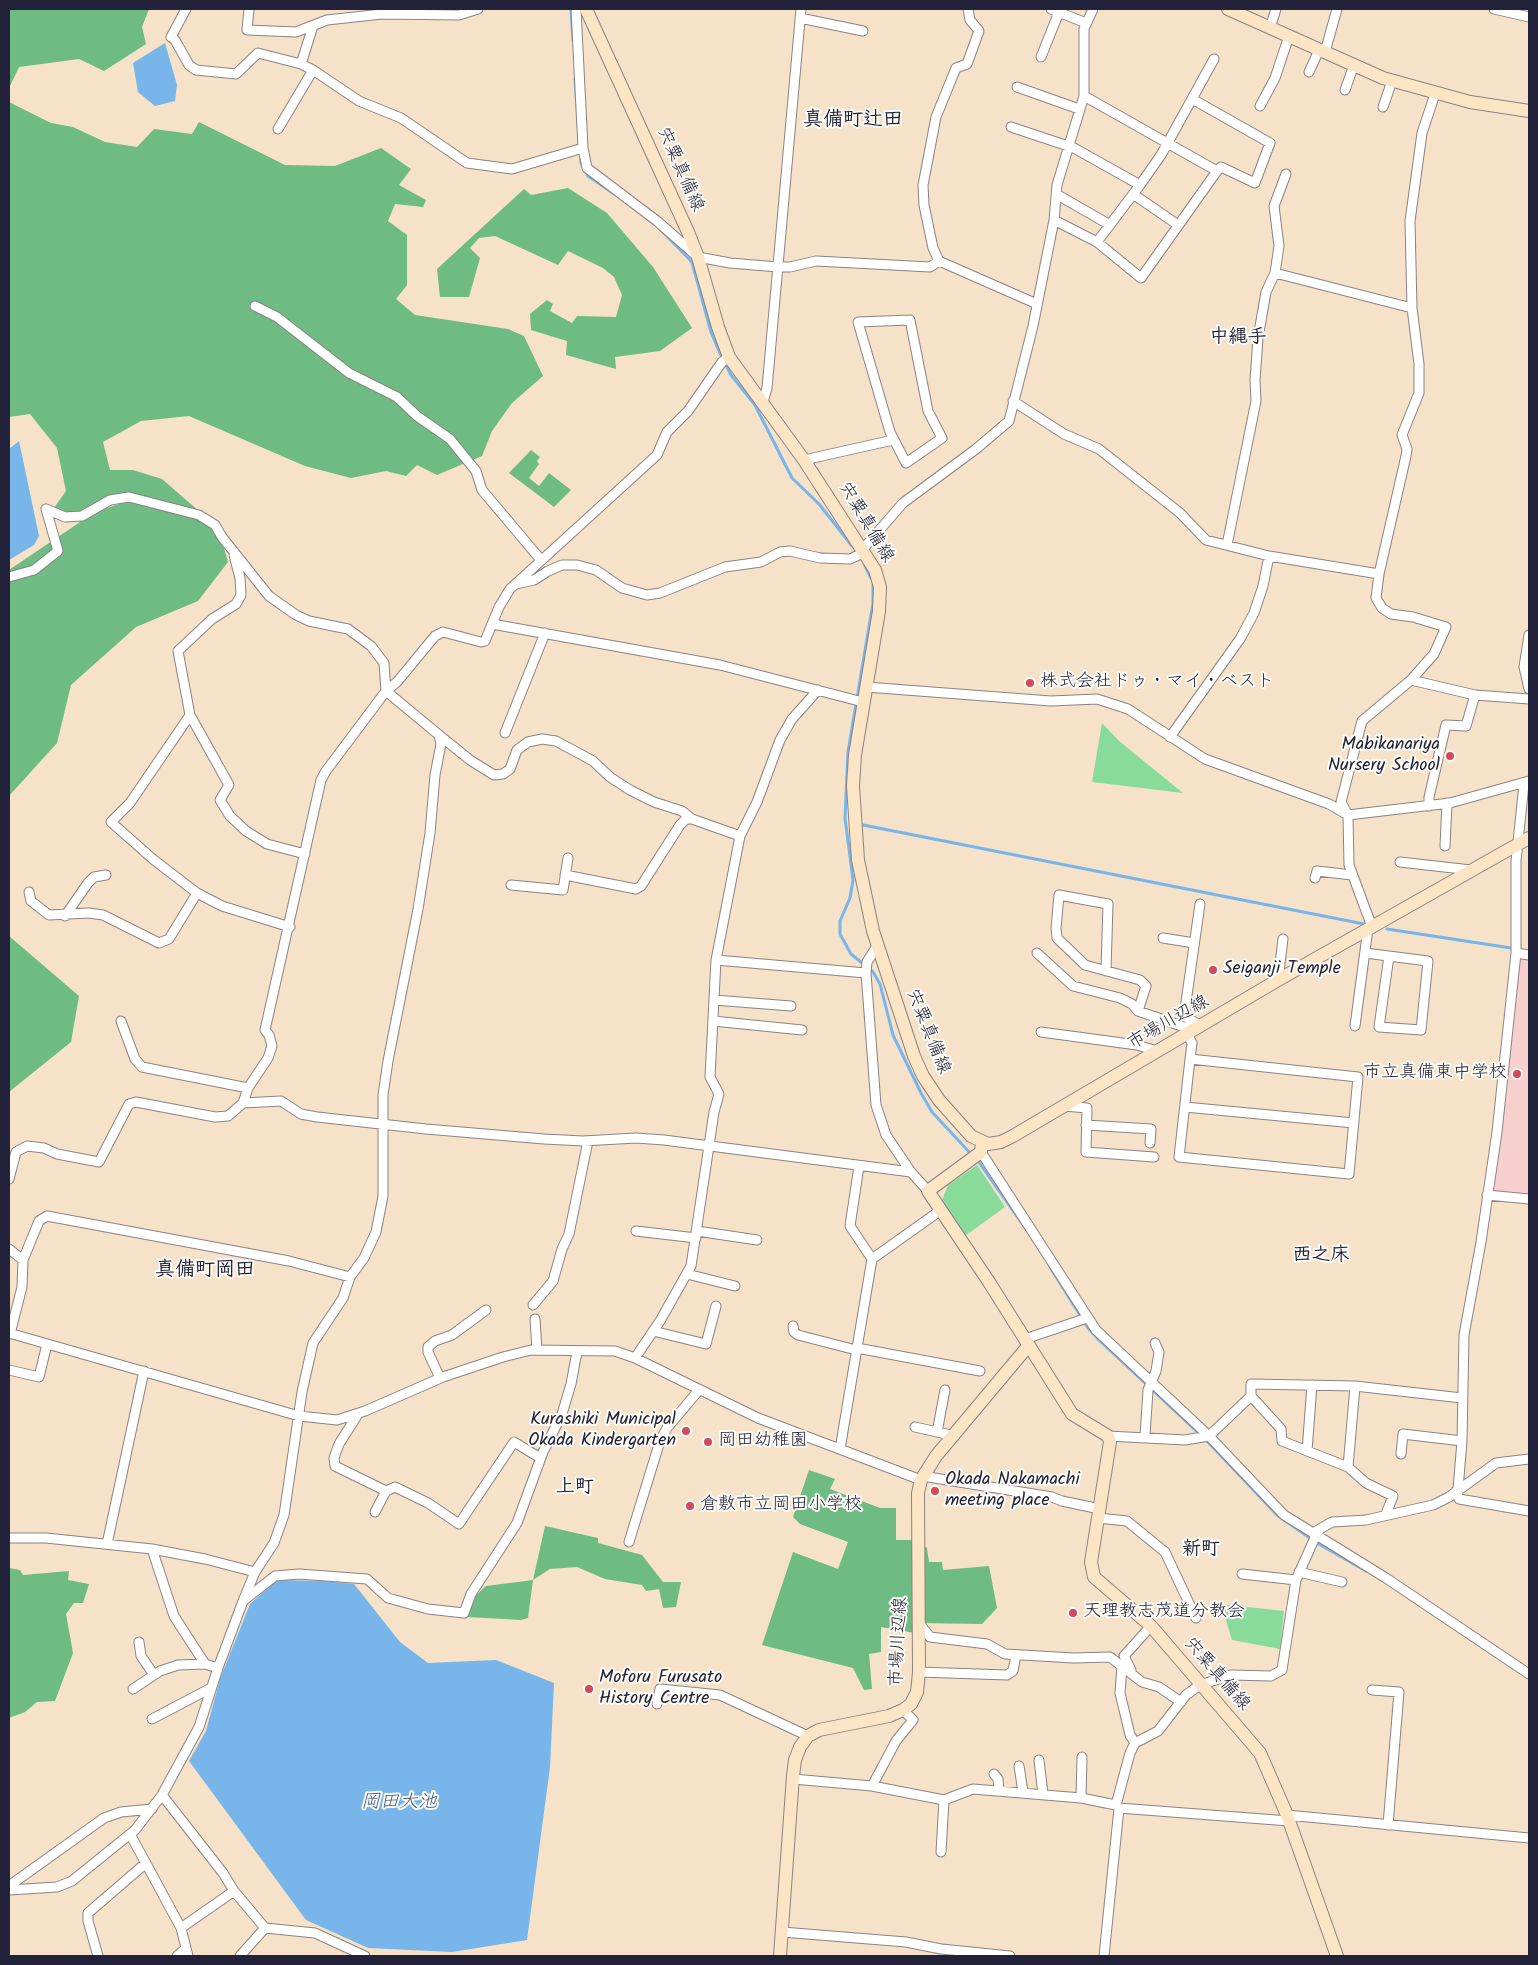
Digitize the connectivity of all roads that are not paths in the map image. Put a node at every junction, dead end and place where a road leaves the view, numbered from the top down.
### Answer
1 (186, 9) edge
2 (249, 9) edge
3 (478, 9) edge
4 (576, 9) edge
5 (586, 9) edge
6 (968, 9) edge
7 (1093, 9) edge
8 (1228, 9) edge
9 (1276, 9) edge
10 (1337, 9) edge
11 (1494, 9) edge
12 (1055, 11) edge
13 (801, 14) edge
14 (1529, 17) edge
15 (1086, 23) junction
16 (313, 26) junction
17 (1270, 28) junction
18 (863, 31) dead end
19 (1289, 36) junction
20 (1322, 51) junction
21 (1041, 57) dead end
22 (1214, 60) dead end
23 (301, 64) junction
24 (1354, 65) junction
25 (313, 70) junction
26 (1309, 72) dead end
27 (1392, 81) junction
28 (1016, 87) dead end
29 (1345, 90) dead end
30 (1436, 94) junction
31 (1084, 96) junction
32 (1194, 100) junction
33 (1260, 106) dead end
34 (1383, 108) dead end
35 (1079, 109) junction
36 (1529, 111) edge
37 (1011, 127) dead end
38 (278, 129) dead end
39 (1168, 143) junction
40 (1068, 146) junction
41 (580, 149) junction
42 (1217, 170) junction
43 (1286, 174) dead end
44 (1140, 185) junction
45 (1056, 194) junction
46 (1133, 194) junction
47 (1054, 220) junction
48 (1110, 225) junction
49 (1178, 225) junction
50 (1097, 242) junction
51 (698, 257) junction
52 (939, 260) junction
53 (778, 267) junction
54 (1275, 273) junction
55 (1038, 304) junction
56 (255, 306) dead end
57 (1412, 308) junction
58 (726, 359) junction
59 (1014, 401) junction
60 (763, 402) junction
61 (893, 440) junction
62 (804, 460) junction
63 (1228, 545) junction
64 (234, 552) junction
65 (862, 553) junction
66 (1269, 556) junction
67 (541, 560) junction
68 (1379, 574) junction
69 (9, 577) edge
70 (516, 584) junction
71 (492, 624) junction
72 (545, 633) junction
73 (1529, 635) edge
74 (1410, 680) junction
75 (866, 687) junction
76 (1529, 688) edge
77 (818, 690) junction
78 (386, 691) junction
79 (1475, 696) junction
80 (1529, 699) edge
81 (859, 701) junction
82 (190, 715) junction
83 (505, 733) dead end
84 (439, 734) junction
85 (1170, 737) junction
86 (1526, 783) edge
87 (1447, 803) junction
88 (1429, 806) junction
89 (1348, 814) junction
90 (692, 818) junction
91 (740, 836) junction
92 (1524, 841) edge
93 (1445, 846) dead end
94 (305, 854) junction
95 (568, 858) dead end
96 (1400, 862) dead end
97 (1471, 870) junction
98 (106, 875) dead end
99 (565, 875) junction
100 (1352, 875) junction
101 (1315, 878) dead end
102 (511, 886) dead end
103 (29, 892) dead end
104 (197, 893) junction
105 (1200, 904) dead end
106 (65, 916) junction
107 (290, 927) junction
108 (1370, 928) junction
109 (1163, 938) dead end
110 (1283, 939) dead end
111 (1194, 943) junction
112 (877, 946) junction
113 (1037, 953) dead end
114 (1365, 953) junction
115 (1516, 953) junction
116 (1529, 955) edge
117 (1389, 956) junction
118 (716, 960) junction
119 (867, 969) junction
120 (1106, 971) junction
121 (1278, 980) junction
122 (714, 1000) junction
123 (791, 1006) dead end
124 (1138, 1011) junction
125 (121, 1021) dead end
126 (713, 1021) junction
127 (1355, 1026) dead end
128 (802, 1030) dead end
129 (1194, 1030) junction
130 (1041, 1032) dead end
131 (1157, 1052) junction
132 (1190, 1059) junction
133 (248, 1088) junction
134 (243, 1103) junction
135 (1064, 1106) junction
136 (1185, 1107) junction
137 (1354, 1123) junction
138 (384, 1124) junction
139 (1086, 1125) junction
140 (588, 1141) junction
141 (1150, 1143) dead end
142 (709, 1145) junction
143 (981, 1148) junction
144 (1154, 1157) dead end
145 (859, 1166) junction
146 (911, 1172) junction
147 (9, 1179) edge
148 (928, 1191) junction
149 (1487, 1195) junction
150 (1529, 1199) edge
151 (941, 1210) junction
152 (636, 1231) dead end
153 (697, 1234) junction
154 (757, 1240) dead end
155 (9, 1249) edge
156 (872, 1259) junction
157 (23, 1260) junction
158 (687, 1274) junction
159 (350, 1276) junction
160 (734, 1286) dead end
161 (533, 1305) dead end
162 (716, 1306) dead end
163 (486, 1310) dead end
164 (535, 1319) dead end
165 (1084, 1319) junction
166 (793, 1326) dead end
167 (653, 1331) junction
168 (9, 1334) edge
169 (1027, 1342) junction
170 (1155, 1343) dead end
171 (47, 1344) junction
172 (857, 1349) junction
173 (537, 1350) junction
174 (577, 1352) junction
175 (635, 1358) junction
176 (9, 1370) edge
177 (144, 1371) junction
178 (980, 1371) dead end
179 (440, 1378) junction
180 (1312, 1385) junction
181 (1150, 1386) junction
182 (1355, 1386) junction
183 (698, 1390) junction
184 (945, 1390) dead end
185 (1251, 1396) junction
186 (1462, 1398) junction
187 (358, 1414) junction
188 (299, 1416) junction
189 (915, 1427) dead end
190 (937, 1432) junction
191 (955, 1436) junction
192 (1108, 1436) junction
193 (1145, 1436) junction
194 (1205, 1437) junction
195 (1462, 1441) junction
196 (840, 1449) junction
197 (1307, 1451) junction
198 (1401, 1454) dead end
199 (542, 1455) junction
200 (1529, 1459) edge
201 (1348, 1467) junction
202 (921, 1478) junction
203 (1457, 1490) junction
204 (386, 1491) junction
205 (1529, 1510) edge
206 (375, 1512) dead end
207 (1099, 1514) junction
208 (1386, 1514) junction
209 (9, 1538) edge
210 (1314, 1538) junction
211 (629, 1542) dead end
212 (107, 1544) junction
213 (152, 1549) junction
214 (255, 1572) junction
215 (1242, 1574) dead end
216 (1298, 1576) junction
217 (1342, 1582) dead end
218 (243, 1601) junction
219 (1196, 1618) dead end
220 (920, 1624) junction
221 (1151, 1626) junction
222 (139, 1642) dead end
223 (1016, 1655) junction
224 (205, 1664) junction
225 (1122, 1666) junction
226 (218, 1668) junction
227 (919, 1672) junction
228 (1529, 1674) edge
229 (154, 1676) junction
230 (1136, 1677) junction
231 (1200, 1685) junction
232 (211, 1688) junction
233 (133, 1689) dead end
234 (1372, 1690) dead end
235 (1181, 1702) junction
236 (657, 1704) dead end
237 (903, 1710) junction
238 (152, 1719) dead end
239 (808, 1736) junction
240 (1135, 1743) junction
241 (1082, 1757) dead end
242 (1039, 1760) dead end
243 (1020, 1766) dead end
244 (994, 1774) dead end
245 (793, 1779) junction
246 (872, 1786) junction
247 (999, 1790) junction
248 (1023, 1792) junction
249 (1043, 1794) junction
250 (162, 1795) junction
251 (1081, 1798) junction
252 (944, 1800) junction
253 (1118, 1807) junction
254 (152, 1809) junction
255 (1288, 1818) junction
256 (1388, 1825) junction
257 (130, 1834) junction
258 (1529, 1838) edge
259 (941, 1852) dead end
260 (146, 1863) junction
261 (9, 1888) edge
262 (234, 1891) junction
263 (181, 1928) junction
264 (265, 1928) junction
265 (782, 1932) junction
266 (187, 1952) edge
267 (98, 1956) edge
268 (177, 1956) edge
269 (240, 1956) edge
270 (365, 1956) edge
271 (780, 1956) edge
272 (1010, 1956) edge
273 (1104, 1956) edge
274 (1337, 1956) edge

1 - 23 street
2 - 16 street
3 - 16 street
4 - 41 street
5 - 51 main road, 宍粟真備線
6 - 52 street
7 - 15 street
8 - 17 main road
9 - 17 street
10 - 20 street
11 - 14 street
12 - 15 street
12 - 21 street
13 - 18 street
13 - 53 street
15 - 31 street
16 - 23 street
17 - 19 main road
19 - 20 main road
19 - 33 street
20 - 24 main road
20 - 26 street
22 - 32 street
23 - 25 street
24 - 27 main road
24 - 29 street
25 - 38 street
25 - 41 street
27 - 30 main road
27 - 34 street
28 - 35 street
30 - 36 main road
30 - 57 street
31 - 35 street
31 - 39 street
32 - 39 street
32 - 42 street
35 - 40 street
37 - 40 street
39 - 42 street
39 - 44 street
40 - 44 street
40 - 45 street
41 - 51 street
42 - 49 street
43 - 54 street
44 - 46 street
45 - 47 street
45 - 48 street
46 - 48 street
46 - 49 street
47 - 50 street
47 - 55 street
48 - 50 street
49 - 50 street
51 - 53 street
51 - 58 main road, 宍粟真備線
52 - 53 street
52 - 55 street
53 - 60 street
54 - 57 street
54 - 63 street
55 - 59 street
56 - 67 street
57 - 68 street
58 - 60 main road, 宍粟真備線
58 - 67 street
59 - 63 street
59 - 65 street
60 - 62 main road, 宍粟真備線
61 - 61 street
61 - 62 street
62 - 65 main road, 宍粟真備線
63 - 66 street
64 - 69 street
64 - 78 street
64 - 82 street
65 - 70 street
65 - 75 main road, 宍粟真備線
66 - 68 street
66 - 85 street
67 - 70 street
68 - 74 street
70 - 71 street
71 - 72 street
71 - 78 street
72 - 77 street
72 - 83 street
73 - 76 street
74 - 79 street
74 - 89 street
75 - 81 main road, 宍粟真備線
75 - 85 street
77 - 81 street
77 - 91 street
78 - 84 street
78 - 94 street
79 - 80 street
79 - 88 street
81 - 112 main road, 宍粟真備線
82 - 94 street
82 - 104 street
84 - 90 street
84 - 138 street
85 - 89 street
86 - 87 street
86 - 92 street
87 - 88 street
87 - 93 street
88 - 89 street
89 - 100 street
90 - 91 street
90 - 99 street
91 - 118 street
92 - 97 main road, 市場川辺線
92 - 115 street
94 - 107 street
95 - 99 street
96 - 97 street
97 - 108 main road, 市場川辺線
98 - 106 street
99 - 102 street
100 - 101 street
100 - 108 street
103 - 106 street
104 - 106 street
104 - 107 street
105 - 111 street
107 - 133 street
108 - 114 street
108 - 121 main road, 市場川辺線
109 - 111 street
110 - 121 street
111 - 129 street
112 - 119 street
112 - 143 main road, 宍粟真備線
113 - 124 street
114 - 117 street
114 - 127 street
115 - 116 street
115 - 149 street
117 - 117 street
118 - 119 street
118 - 122 street
119 - 146 street
120 - 120 street
120 - 124 street
121 - 129 main road, 市場川辺線
122 - 123 street
122 - 126 street
124 - 129 street
125 - 133 street
126 - 128 street
126 - 142 street
129 - 131 main road, 市場川辺線
129 - 132 street
130 - 131 street
131 - 135 main road, 市場川辺線
132 - 136 street
132 - 137 street
133 - 134 street
134 - 138 street
134 - 147 street
135 - 139 street
135 - 143 main road, 市場川辺線
136 - 137 street
136 - 137 street
138 - 140 street
138 - 159 street
139 - 141 street
139 - 144 street
140 - 142 street
140 - 161 street
142 - 145 street
142 - 153 street
143 - 148 main road
143 - 165 street
145 - 146 street
145 - 156 street
146 - 148 street
148 - 151 main road
149 - 150 street
149 - 186 street
151 - 156 street
151 - 169 main road
152 - 153 street
153 - 154 street
153 - 158 street
155 - 157 street
156 - 172 street
157 - 159 street
157 - 168 street
158 - 160 street
158 - 167 street
159 - 188 street
162 - 167 street
163 - 179 street
164 - 173 street
165 - 169 street
165 - 181 street
166 - 172 street
167 - 175 street
168 - 171 street
169 - 191 main road
169 - 192 main road
170 - 181 street
171 - 176 street
171 - 177 street
172 - 178 street
172 - 196 street
173 - 174 street
173 - 179 street
174 - 175 street
174 - 199 street
175 - 183 street
177 - 188 street
177 - 212 street
179 - 187 street
180 - 182 street
180 - 185 street
180 - 197 street
181 - 193 street
181 - 194 street
182 - 186 street
182 - 201 street
183 - 196 street
183 - 211 street
184 - 190 street
185 - 194 street
185 - 197 street
186 - 195 street
187 - 188 street
187 - 204 street
188 - 214 street
189 - 190 street
190 - 191 street
191 - 202 main road
192 - 193 street
192 - 207 main road, 宍粟真備線
193 - 194 street
194 - 210 street
195 - 198 street
195 - 203 street
196 - 202 street
197 - 201 street
199 - 204 street
199 - 218 street
200 - 203 street
201 - 208 street
202 - 207 street
202 - 220 main road, 市場川辺線
203 - 205 street
203 - 208 street
204 - 206 street
207 - 219 street
207 - 221 main road, 宍粟真備線
208 - 210 street
209 - 212 street
210 - 216 street
210 - 228 street
212 - 213 street
213 - 214 street
213 - 224 street
214 - 218 street
215 - 216 street
216 - 217 street
216 - 231 street
218 - 226 street
220 - 223 street
220 - 227 main road, 市場川辺線
221 - 230 street
221 - 231 main road, 宍粟真備線
222 - 229 street
223 - 225 street
223 - 227 street
224 - 226 street
224 - 229 street
225 - 230 street
225 - 240 street
226 - 232 street
227 - 237 main road, 市場川辺線
229 - 233 street
230 - 235 street
231 - 235 street
231 - 255 main road, 宍粟真備線
232 - 238 street
232 - 250 street
234 - 256 street
235 - 240 street
236 - 239 street
237 - 239 main road, 市場川辺線
237 - 246 street
239 - 245 main road
240 - 253 street
241 - 251 street
242 - 249 street
243 - 248 street
244 - 247 street
245 - 246 street
245 - 265 main road
246 - 252 street
247 - 248 street
247 - 252 street
248 - 249 street
249 - 251 street
250 - 254 street
250 - 262 street
251 - 253 street
252 - 259 street
253 - 255 street
253 - 273 street
254 - 257 street
254 - 261 street
255 - 256 street
255 - 274 main road, 宍粟真備線
256 - 258 street
257 - 260 street
257 - 261 street
260 - 263 street
260 - 267 street
262 - 263 street
262 - 264 street
263 - 266 street
264 - 269 street
264 - 270 street
265 - 271 main road
265 - 272 street
266 - 268 street

